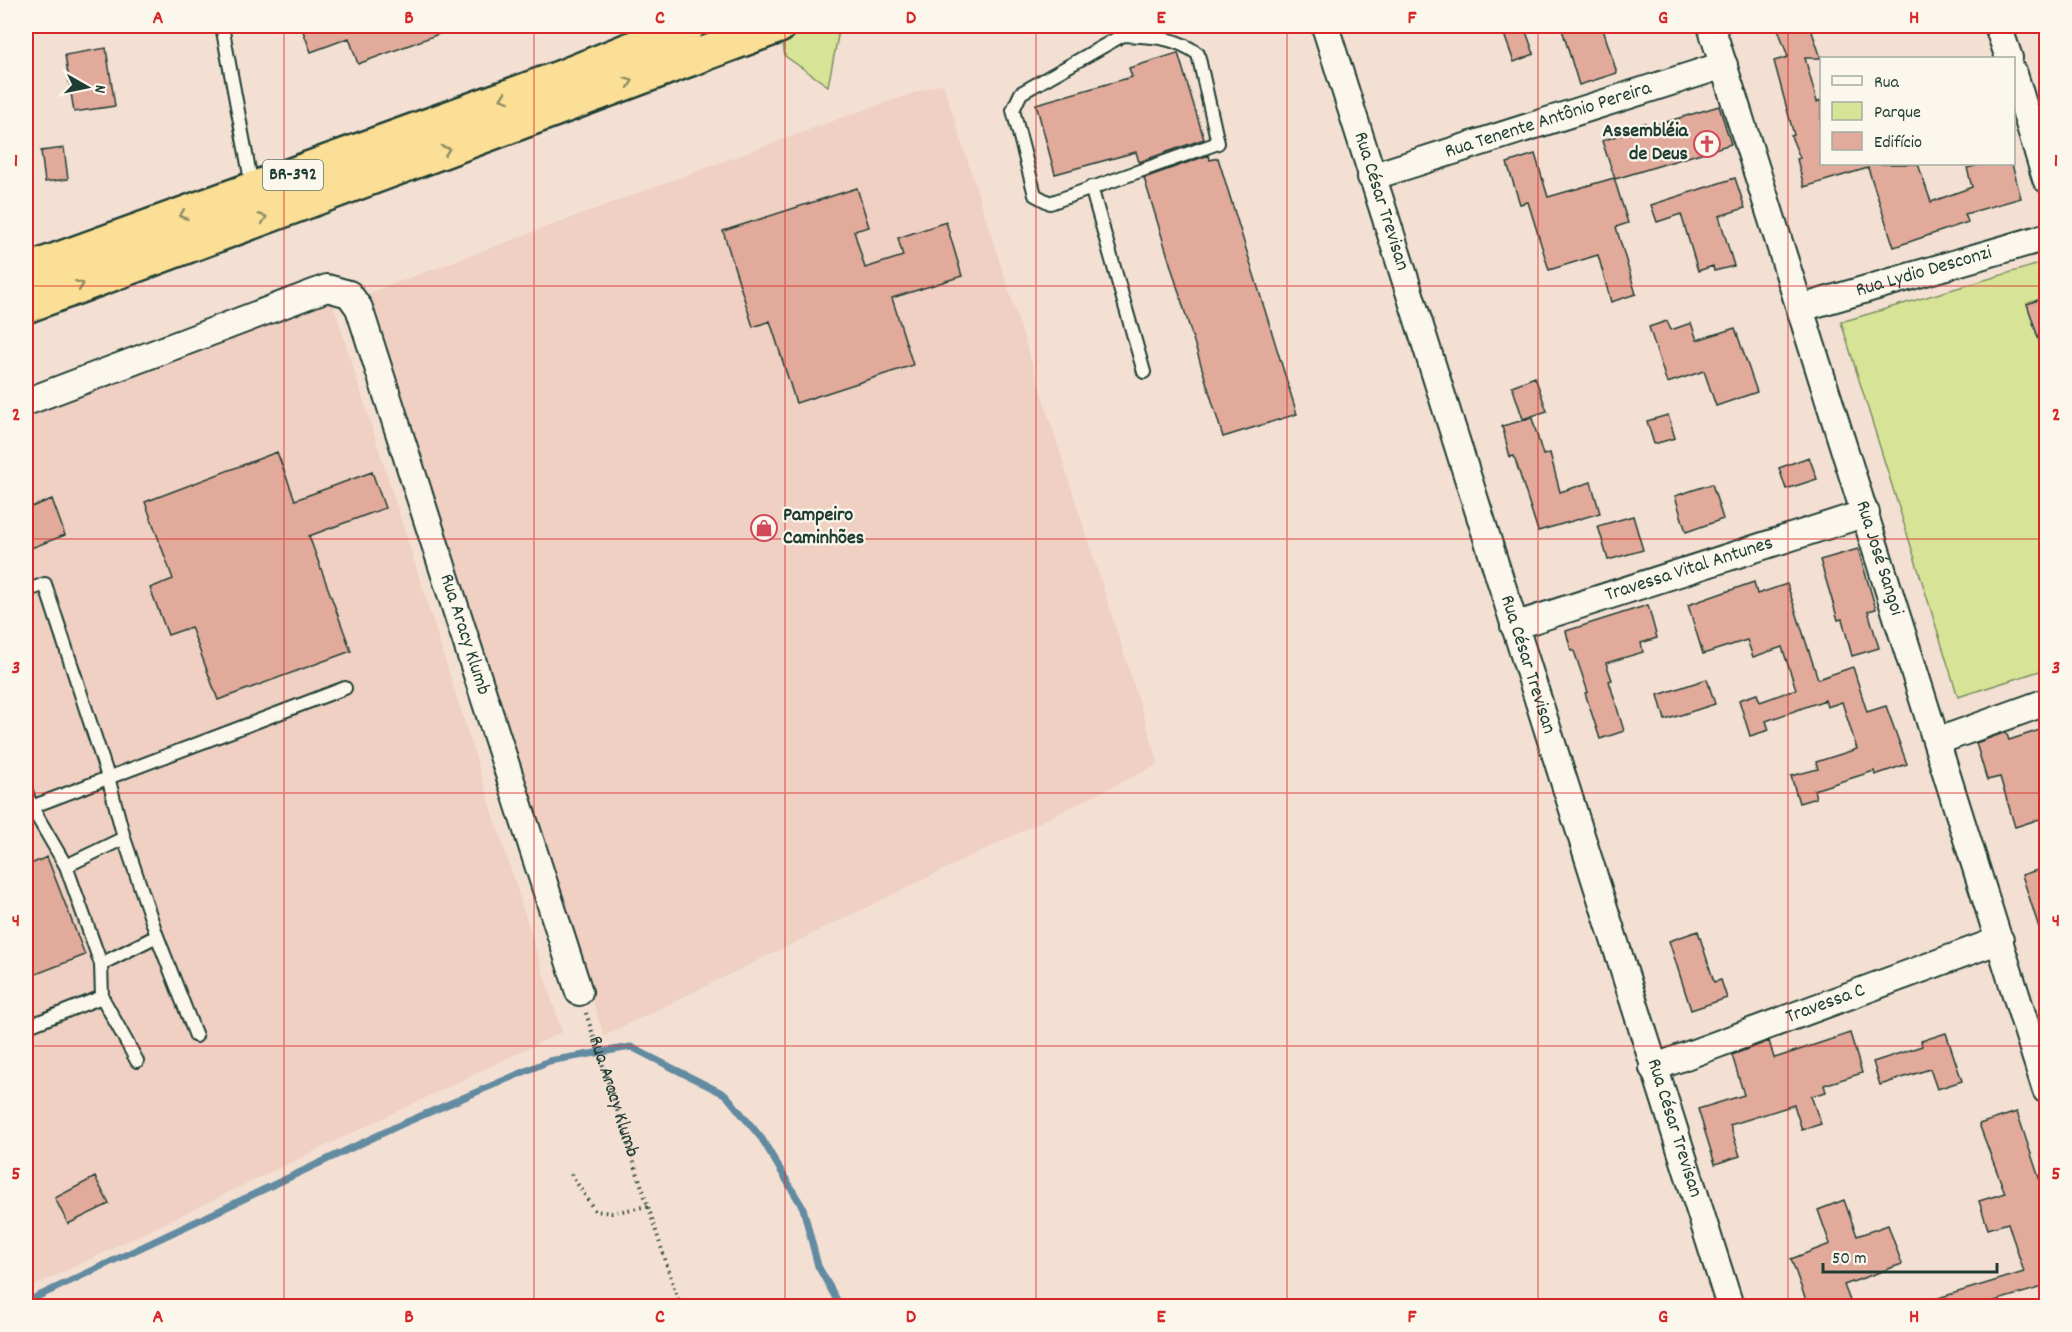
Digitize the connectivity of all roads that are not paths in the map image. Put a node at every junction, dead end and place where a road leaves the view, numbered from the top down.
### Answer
1 (222, 26) edge
2 (687, 26) edge
3 (779, 26) edge
4 (1325, 26) edge
5 (1712, 26) edge
6 (1998, 26) edge
7 (1122, 30) edge
8 (2009, 57) edge
9 (1724, 65) junction
10 (2015, 80) edge
11 (1371, 177) junction
12 (2046, 179) edge
13 (1091, 187) junction
14 (253, 190) junction
15 (2046, 237) edge
16 (26, 271) edge
17 (26, 306) edge
18 (1801, 308) junction
19 (1144, 372) dead end
20 (26, 402) edge
21 (1866, 513) junction
22 (26, 591) edge
23 (1514, 626) junction
24 (345, 688) dead end
25 (2046, 702) edge
26 (1938, 741) junction
27 (108, 777) junction
28 (26, 791) edge
29 (28, 807) edge
30 (124, 838) junction
31 (66, 866) junction
32 (157, 936) junction
33 (2000, 940) junction
34 (101, 964) junction
35 (579, 992) road end
36 (102, 997) junction
37 (26, 1027) edge
38 (196, 1036) dead end
39 (137, 1061) dead end
40 (1653, 1068) junction
41 (2046, 1089) edge
42 (1730, 1306) edge

1 - 14 lane
2 -> 14 highway, BR-392
17 -> 3 highway, BR-392
4 - 11 street, Rua César Trevisan
5 - 9 street, Rua José Sangoi
6 - 8 street
7 - 13 lane
7 - 13 lane
9 - 11 street, Rua Tenente Antônio Pereira
9 - 18 street, Rua José Sangoi
10 - 12 street
11 - 23 street, Rua César Trevisan
13 - 19 lane
14 -> 16 highway, BR-392
15 - 18 street, Rua Lydio Desconzi
18 - 21 street, Rua José Sangoi
20 - 35 street, Rua Aracy Klumb
21 - 23 street, Travessa Vital Antunes
21 - 26 street, Rua José Sangoi
22 - 27 lane
23 - 40 street, Rua César Trevisan
24 - 27 lane
25 - 26 street
26 - 33 street, Rua José Sangoi
27 - 29 lane
27 - 30 lane
28 - 29 lane
29 - 31 lane
30 - 31 lane
30 - 32 lane
31 - 34 lane
32 - 34 lane
32 - 38 lane
33 - 40 street, Travessa C
33 - 41 street, Rua José Sangoi
34 - 36 lane
36 - 37 lane
36 - 39 lane
40 - 42 street, Rua César Trevisan

